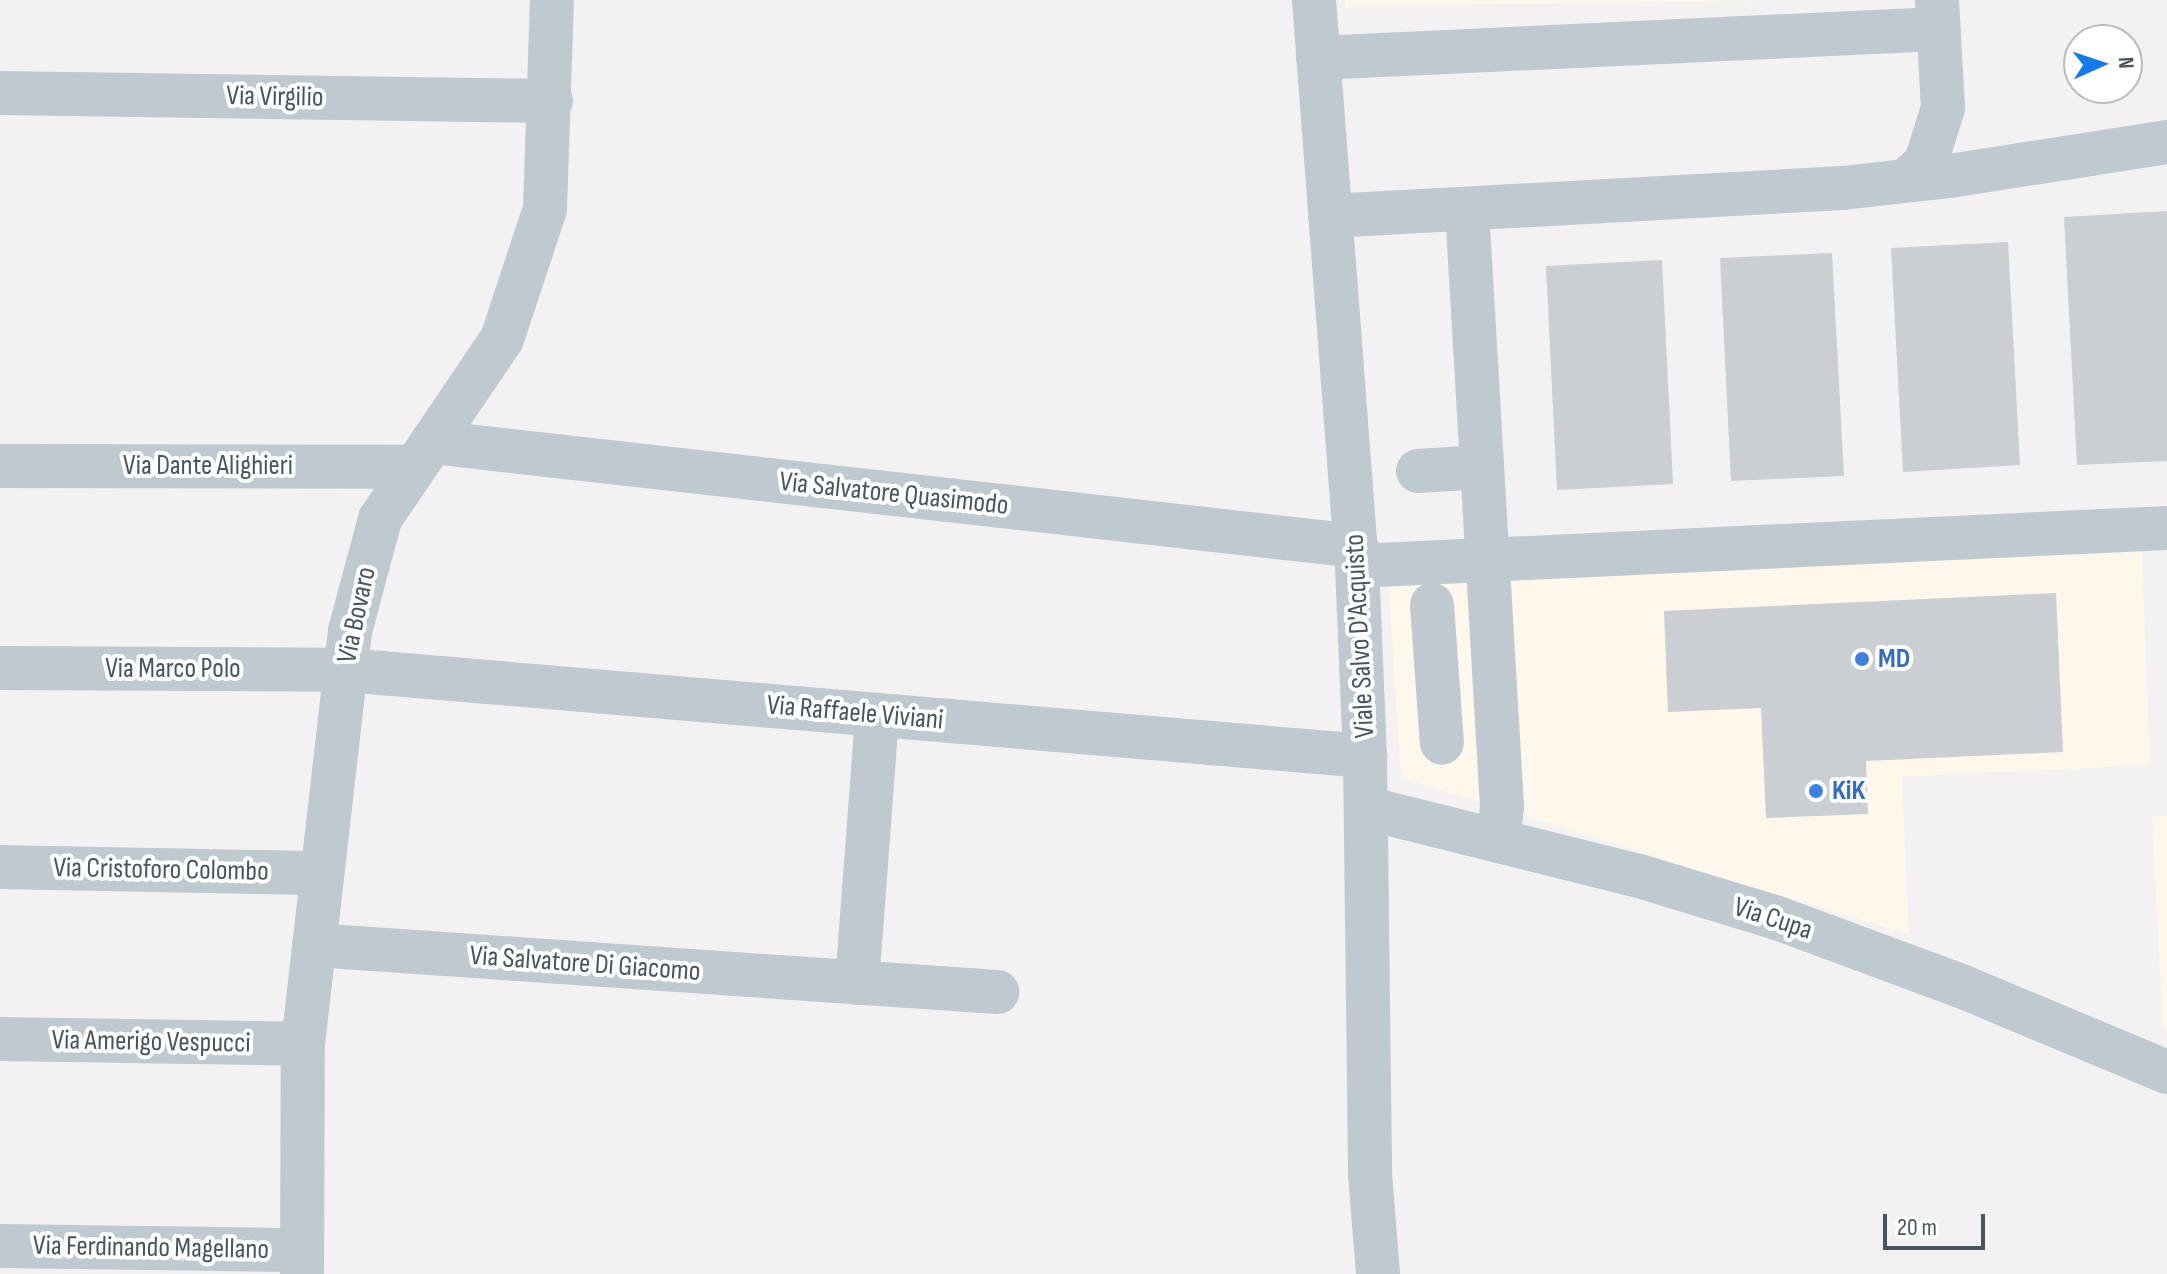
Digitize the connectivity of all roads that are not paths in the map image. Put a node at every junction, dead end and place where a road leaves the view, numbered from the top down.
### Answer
1 (552, 0) edge
2 (1314, 0) edge
3 (1937, 15) edge
4 (1318, 58) junction
5 (0, 93) edge
6 (551, 101) junction
7 (1943, 108) junction
8 (2167, 142) edge
9 (1993, 169) junction
10 (1907, 180) junction
11 (1467, 209) junction
12 (1330, 216) junction
13 (424, 455) junction
14 (0, 466) edge
15 (1482, 467) junction
16 (1418, 471) dead end
17 (2167, 528) edge
18 (1356, 556) junction
19 (1487, 560) junction
20 (1492, 635) junction
21 (0, 668) edge
22 (345, 670) junction
23 (877, 715) junction
24 (1442, 743) dead end
25 (1365, 756) junction
26 (1366, 808) junction
27 (1498, 841) junction
28 (0, 867) edge
29 (322, 873) junction
30 (314, 945) junction
31 (857, 983) junction
32 (997, 992) dead end
33 (0, 1039) edge
34 (303, 1044) junction
35 (2167, 1072) edge
36 (0, 1246) edge
37 (302, 1262) edge
38 (1378, 1274) edge

1 - 6 street, Via Bovaro
2 - 4 street, Viale Salvo D'Acquisto
3 - 4 street
3 - 7 street
4 - 12 street, Viale Salvo D'Acquisto
5 - 6 street, Via Virgilio
6 - 13 street, Via Bovaro
7 - 9 street
7 - 10 street
8 - 9 street
9 - 10 street
10 - 11 street
11 - 12 street
11 - 15 street
12 - 18 street, Viale Salvo D'Acquisto
13 - 14 street, Via Dante Alighieri
13 - 18 street, Via Salvatore Quasimodo
13 - 22 street, Via Bovaro
15 - 16 street
15 - 19 street
17 - 19 street, Via Salvatore Quasimodo
18 - 19 street, Via Salvatore Quasimodo
18 - 25 street, Viale Salvo D'Acquisto
19 - 20 street
20 - 24 street
20 - 27 street
21 - 22 street, Via Marco Polo
22 - 23 street, Via Raffaele Viviani
22 - 29 street, Via Bovaro
23 - 25 street, Via Raffaele Viviani
23 - 31 street
25 - 26 street, Viale Salvo D'Acquisto
26 - 27 street, Via Cupa
26 - 38 street, Viale Salvo D'Acquisto
27 - 35 street, Via Cupa
28 - 29 street, Via Cristoforo Colombo
29 - 30 street, Via Bovaro
30 - 31 street, Via Salvatore Di Giacomo
30 - 34 street, Via Bovaro
31 - 32 street, Via Salvatore Di Giacomo
33 - 34 street, Via Amerigo Vespucci
34 - 37 street, Via Bovaro
36 - 37 street, Via Ferdinando Magellano

